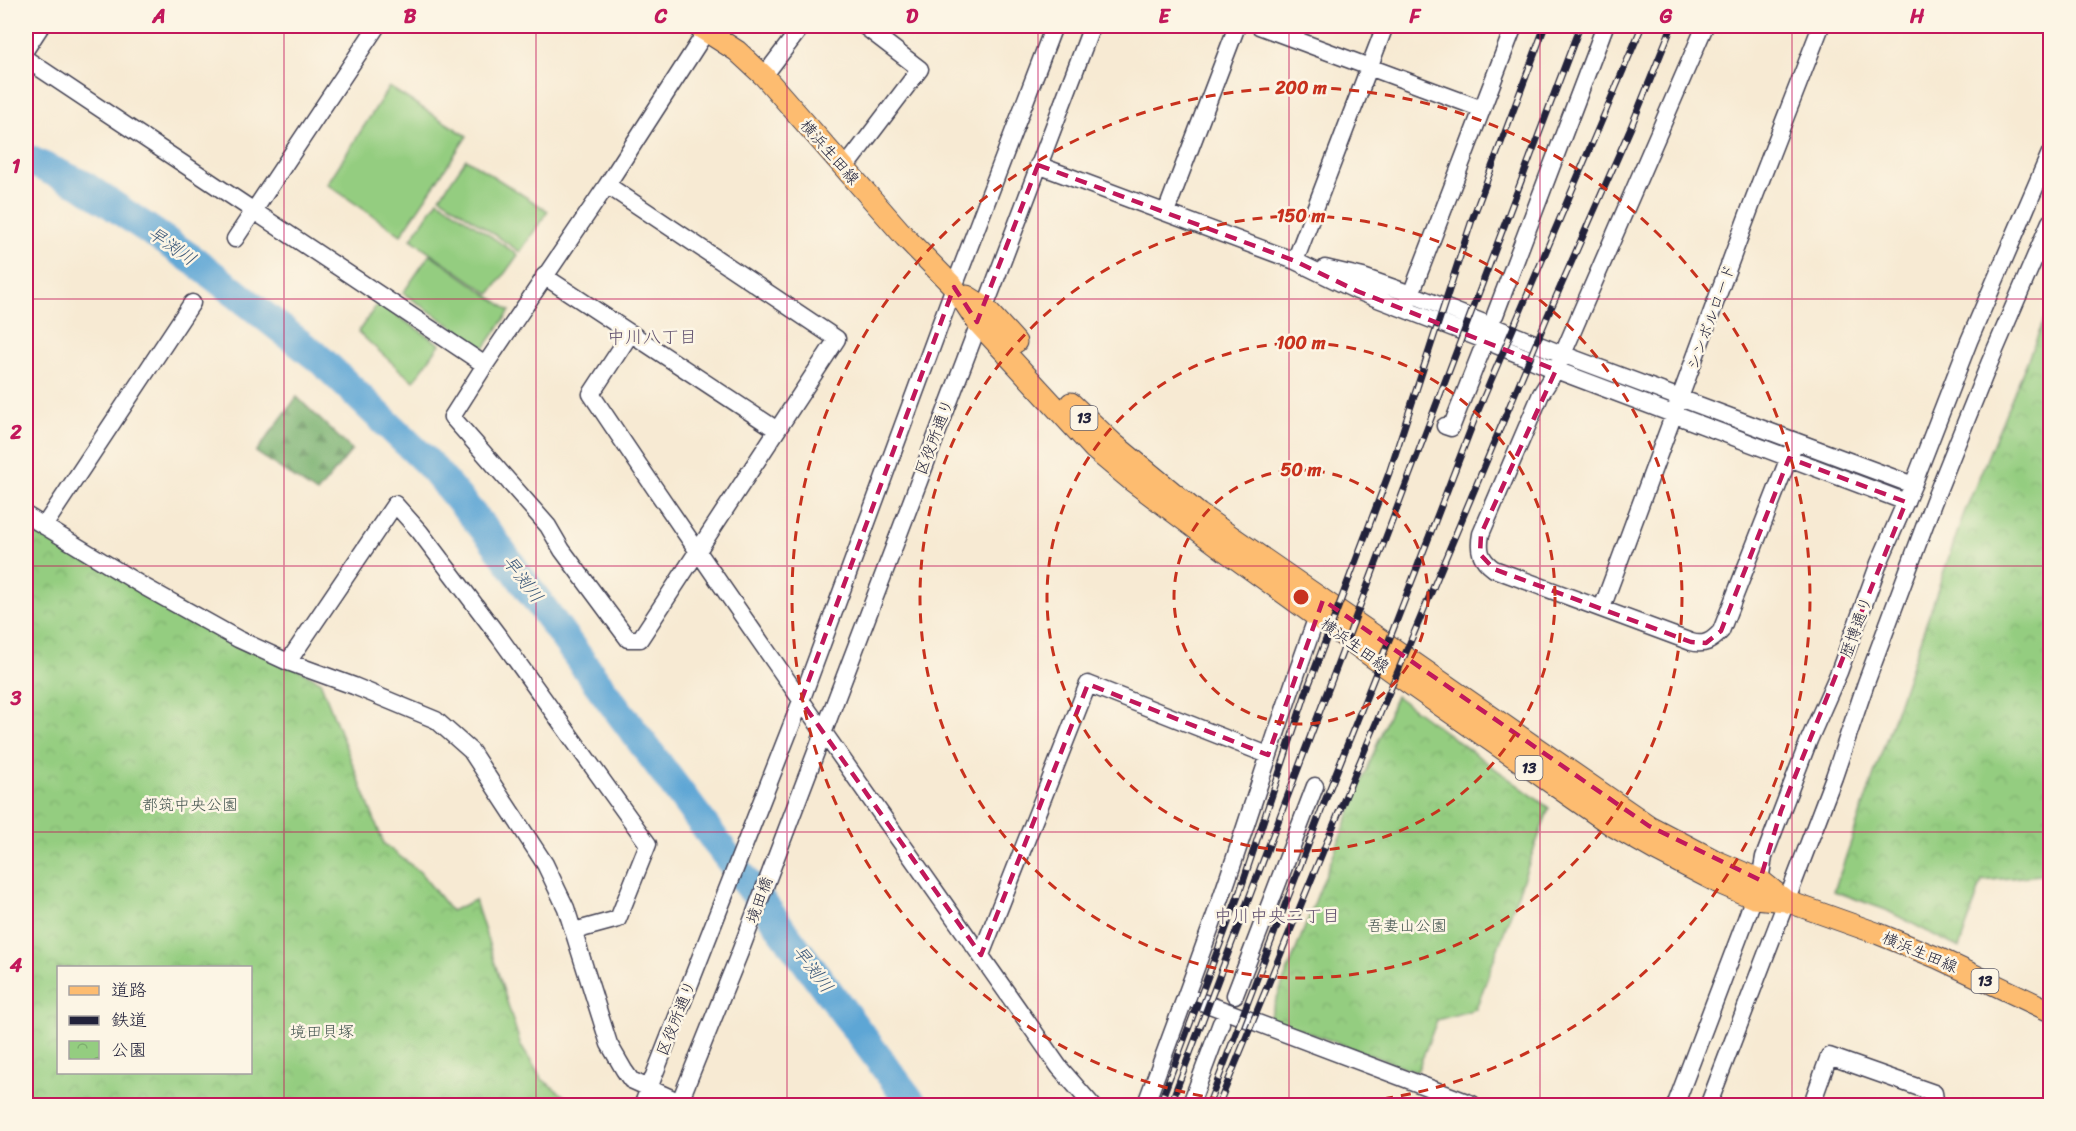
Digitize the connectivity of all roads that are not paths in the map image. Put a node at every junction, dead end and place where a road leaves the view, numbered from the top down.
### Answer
1 (41, 26) edge
2 (377, 26) edge
3 (802, 26) edge
4 (864, 26) edge
5 (1054, 26) edge
6 (1092, 26) edge
7 (1237, 26) edge
8 (1259, 26) edge
9 (1385, 26) edge
10 (1514, 26) edge
11 (1605, 26) edge
12 (1705, 26) edge
13 (1821, 26) edge
14 (703, 28) edge
15 (26, 49) edge
16 (26, 59) edge
17 (1369, 66) junction
18 (764, 76) junction
19 (1482, 109) junction
20 (2050, 153) edge
21 (1038, 165) junction
22 (844, 169) junction
23 (607, 184) junction
24 (254, 210) junction
25 (1166, 212) junction
26 (2050, 222) edge
27 (235, 239) dead end
28 (1295, 261) junction
29 (544, 276) junction
30 (954, 287) junction
31 (1408, 302) junction
32 (192, 303) dead end
33 (981, 315) junction
34 (1495, 315) dead end
35 (631, 333) junction
36 (1481, 352) dead end
37 (1559, 362) junction
38 (485, 365) junction
39 (1678, 405) junction
40 (1445, 426) dead end
41 (777, 430) junction
42 (1792, 450) junction
43 (1913, 485) junction
44 (1906, 502) junction
45 (26, 514) edge
46 (44, 526) junction
47 (696, 551) junction
48 (1320, 608) junction
49 (1602, 608) junction
50 (288, 662) junction
51 (801, 701) junction
52 (822, 730) junction
53 (1268, 755) junction
54 (1315, 786) dead end
55 (749, 830) joint
56 (778, 849) joint
57 (1757, 889) junction
58 (1786, 901) junction
59 (574, 931) junction
60 (711, 931) joint
61 (740, 952) joint
62 (981, 956) junction
63 (1235, 995) dead end
64 (1186, 996) junction
65 (2050, 1011) edge
66 (1221, 1023) dead end
67 (649, 1088) junction
68 (679, 1104) edge
69 (642, 1106) edge
70 (1093, 1106) edge
71 (1144, 1106) edge
72 (1190, 1106) edge
73 (1472, 1106) edge
74 (1675, 1106) edge
75 (1708, 1106) edge
76 (1811, 1106) edge
77 (1936, 1106) edge

1 - 15 street
2 - 24 street
3 - 18 street
4 - 22 street
5 - 30 street, 区役所通り
6 - 21 street, 区役所通り
7 - 25 street
8 - 17 street
9 - 17 street
10 - 19 street
11 - 34 street
12 - 37 street
13 - 39 street, シンボルロード
14 - 18 main road, 横浜生田線 / 13
14 - 23 street
16 - 24 street
17 - 19 street
17 - 28 street
18 - 22 main road, 横浜生田線 / 13
19 - 31 street
20 - 43 street, 歴博通り
21 - 25 street
21 - 33 street, 区役所通り
22 - 30 main road, 横浜生田線 / 13
23 - 29 street
23 - 41 street
24 - 27 street
24 - 38 street
25 - 28 street
26 - 58 street, 歴博通り
28 - 31 street
29 - 35 street
29 - 38 street
30 - 33 main road, 横浜生田線 / 13
30 - 51 street, 区役所通り
31 - 37 street
32 - 46 street
33 - 48 main road, 横浜生田線 / 13
33 - 52 street, 区役所通り
35 - 41 street
35 - 47 street
36 - 40 street
37 - 39 street
37 - 49 street
38 - 47 street
39 - 42 street
39 - 49 street, シンボルロード
41 - 47 street
42 - 43 street
42 - 44 street
42 - 49 street
43 - 44 street, 歴博通り
44 - 57 street, 歴博通り
45 - 46 street
46 - 50 street
47 - 51 street
48 - 53 street
48 - 57 main road, 横浜生田線 / 13
50 - 59 street
50 - 59 street
51 - 52 street
51 - 55 street, 区役所通り
52 - 56 street, 区役所通り
52 - 62 street
53 - 62 street
53 - 64 street
54 - 63 street
55 - 60 street, 境田橋
56 - 61 street, 境田橋
57 - 58 main road, 横浜生田線 / 13
57 - 74 street, 歴博通り
58 - 65 main road, 横浜生田線 / 13
58 - 75 street, 歴博通り
59 - 67 street
60 - 67 street, 区役所通り
61 - 68 street, 区役所通り
62 - 70 street
64 - 71 street
64 - 73 street
66 - 72 street
67 - 68 street
67 - 69 street, 区役所通り
76 - 77 street

